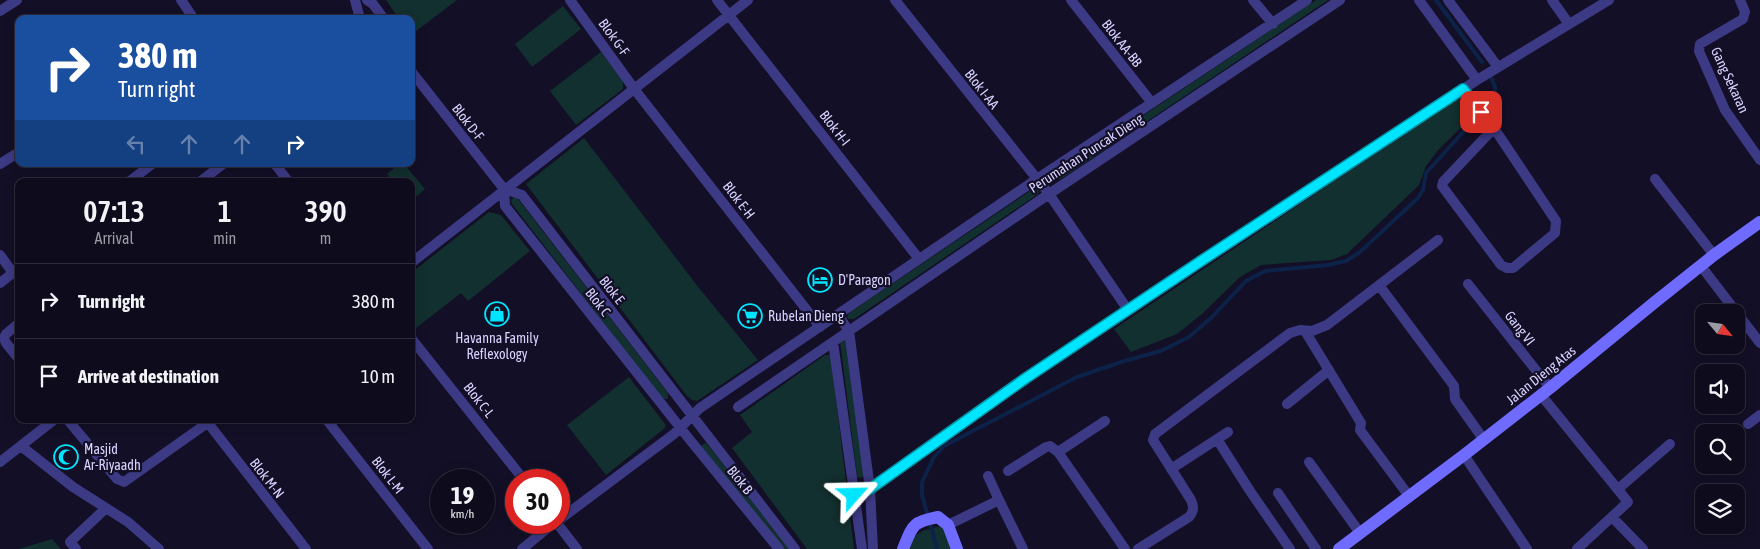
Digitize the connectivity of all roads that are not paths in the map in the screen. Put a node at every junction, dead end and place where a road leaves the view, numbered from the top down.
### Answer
1 (17, 0) edge
2 (181, 0) edge
3 (355, 0) edge
4 (368, 0) edge
5 (570, 0) edge
6 (717, 0) edge
7 (748, 0) edge
8 (895, 0) edge
9 (1071, 0) edge
10 (1253, 0) edge
11 (1307, 0) edge
12 (1340, 0) edge
13 (1419, 0) edge
14 (1448, 0) edge
15 (1552, 0) edge
16 (1609, 0) edge
17 (1740, 0) edge
18 (0, 11) edge
19 (191, 15) edge
20 (359, 15) edge
21 (381, 15) edge
22 (729, 15) junction
23 (1272, 24) junction
24 (1569, 24) junction
25 (1498, 67) junction
26 (415, 77) edge
27 (1476, 80) junction
28 (1463, 89) junction
29 (635, 90) junction
30 (1152, 103) junction
31 (1492, 125) junction
32 (15, 155) edge
33 (1760, 160) edge
34 (0, 164) edge
35 (148, 167) edge
36 (220, 167) edge
37 (277, 167) edge
38 (134, 178) edge
39 (205, 178) edge
40 (286, 178) edge
41 (1037, 179) junction
42 (1655, 179) dead end
43 (504, 189) junction
44 (1049, 194) junction
45 (1760, 222) edge
46 (1438, 240) dead end
47 (0, 255) edge
48 (1714, 255) junction
49 (919, 259) junction
50 (415, 260) edge
51 (1701, 266) junction
52 (15, 270) edge
53 (15, 272) edge
54 (0, 284) edge
55 (1468, 284) dead end
56 (1379, 285) junction
57 (1128, 310) junction
58 (838, 315) junction
59 (15, 327) edge
60 (820, 327) junction
61 (849, 330) junction
62 (1305, 331) junction
63 (833, 342) junction
64 (415, 343) edge
65 (1760, 343) edge
66 (15, 354) edge
67 (1329, 370) junction
68 (1546, 391) junction
69 (1287, 404) dead end
70 (738, 407) dead end
71 (1760, 415) edge
72 (692, 416) junction
73 (1104, 421) dead end
74 (50, 423) edge
75 (70, 423) edge
76 (207, 423) edge
77 (212, 423) edge
78 (329, 423) edge
79 (1748, 424) dead end
80 (680, 427) junction
81 (1228, 432) dead end
82 (1217, 439) junction
83 (1484, 440) junction
84 (1670, 444) dead end
85 (20, 446) junction
86 (1058, 452) junction
87 (1464, 455) junction
88 (2, 458) edge
89 (1309, 462) dead end
90 (515, 469) edge
91 (1171, 469) junction
92 (1008, 471) dead end
93 (988, 476) dead end
94 (870, 489) junction
95 (1618, 489) junction
96 (1278, 493) dead end
97 (854, 495) junction
98 (1410, 496) junction
99 (999, 500) junction
100 (106, 508) junction
101 (570, 512) edge
102 (1612, 517) junction
103 (943, 521) junction
104 (1360, 533) junction
105 (541, 534) edge
106 (566, 534) edge
107 (76, 549) edge
108 (159, 549) edge
109 (306, 549) edge
110 (428, 549) edge
111 (522, 549) edge
112 (577, 549) edge
113 (779, 549) edge
114 (795, 549) edge
115 (862, 549) edge
116 (873, 549) edge
117 (903, 549) edge
118 (957, 549) edge
119 (1023, 549) edge
120 (1125, 549) edge
121 (1138, 549) edge
122 (1290, 549) edge
123 (1316, 549) edge
124 (1339, 549) edge
125 (1527, 549) edge
126 (1578, 549) edge
127 (1644, 549) edge

1 - 18 street
2 - 19 street
3 - 20 street
4 - 21 street
5 - 29 street, Blok G-F
6 - 22 street, Blok H-I
7 - 22 street
8 - 41 street, Blok I-AA
9 - 30 street, Blok AA-BB
10 - 23 street
11 - 23 street, Perumahan Puncak Dieng
12 - 44 street, Perumahan Puncak Dieng
13 - 27 street
14 - 25 street
15 - 24 street
16 - 24 street
17 - 33 street, Gang Sekaran
22 - 29 street
22 - 49 street, Blok H-I
23 - 30 street, Perumahan Puncak Dieng
24 - 25 street
25 - 27 street
26 - 43 street, Blok D-F
27 - 28 street
28 - 31 street
28 - 57 street
29 - 43 street
29 - 60 street, Blok E-H
30 - 41 street, Perumahan Puncak Dieng
31 - 31 street
32 - 34 street
35 - 38 street
36 - 39 street
37 - 40 street
41 - 44 street, Blok I-AA
41 - 49 street, Perumahan Puncak Dieng
42 - 48 street
43 - 50 street
43 - 72 street, Blok E
43 - 80 street, Blok C
44 - 57 street, Blok I-AA
44 - 61 street, Perumahan Puncak Dieng
45 - 48 street, Jalan Dieng Atas
46 - 56 street
47 - 52 street
48 - 51 street, Jalan Dieng Atas
49 - 58 street, Perumahan Puncak Dieng
51 - 65 street
51 - 68 street, Jalan Dieng Atas
53 - 54 street
55 - 68 street, Gang VI
56 - 62 street
56 - 83 street
57 - 94 street
58 - 60 street, Perumahan Puncak Dieng
58 - 61 street
59 - 66 street
60 - 72 street, Perumahan Puncak Dieng
61 - 63 street, Perumahan Puncak Dieng
61 - 94 street
62 - 67 street
62 - 91 street
63 - 70 street, Perumahan Puncak Dieng
63 - 97 street
64 - 90 street, Blok C-L
67 - 69 street
67 - 98 street
68 - 83 street, Jalan Dieng Atas
68 - 95 street, Gang VI
71 - 79 street
72 - 80 street, Perumahan Puncak Dieng
72 - 114 street, Blok E
73 - 86 street
74 - 85 street
75 - 76 street
77 - 109 street, Blok M-N
78 - 110 street, Blok L-M
80 - 101 street, Perumahan Puncak Dieng
80 - 113 street, Blok B
81 - 82 street
82 - 91 street
82 - 122 street
83 - 87 street, Jalan Dieng Atas
84 - 95 street
85 - 88 street
85 - 100 street
86 - 92 street
86 - 120 street
87 - 98 street, Jalan Dieng Atas
87 - 125 street
89 - 104 street
91 - 121 street
93 - 99 street
94 - 97 street
94 - 116 street
95 - 102 street
96 - 123 street
97 - 115 street
98 - 104 street, Jalan Dieng Atas
99 - 103 street
99 - 119 street
100 - 107 street
100 - 108 street
102 - 126 street
102 - 127 street
103 - 117 street
103 - 118 street
104 - 124 street, Jalan Dieng Atas
105 - 111 street, Perumahan Puncak Dieng
106 - 112 street

